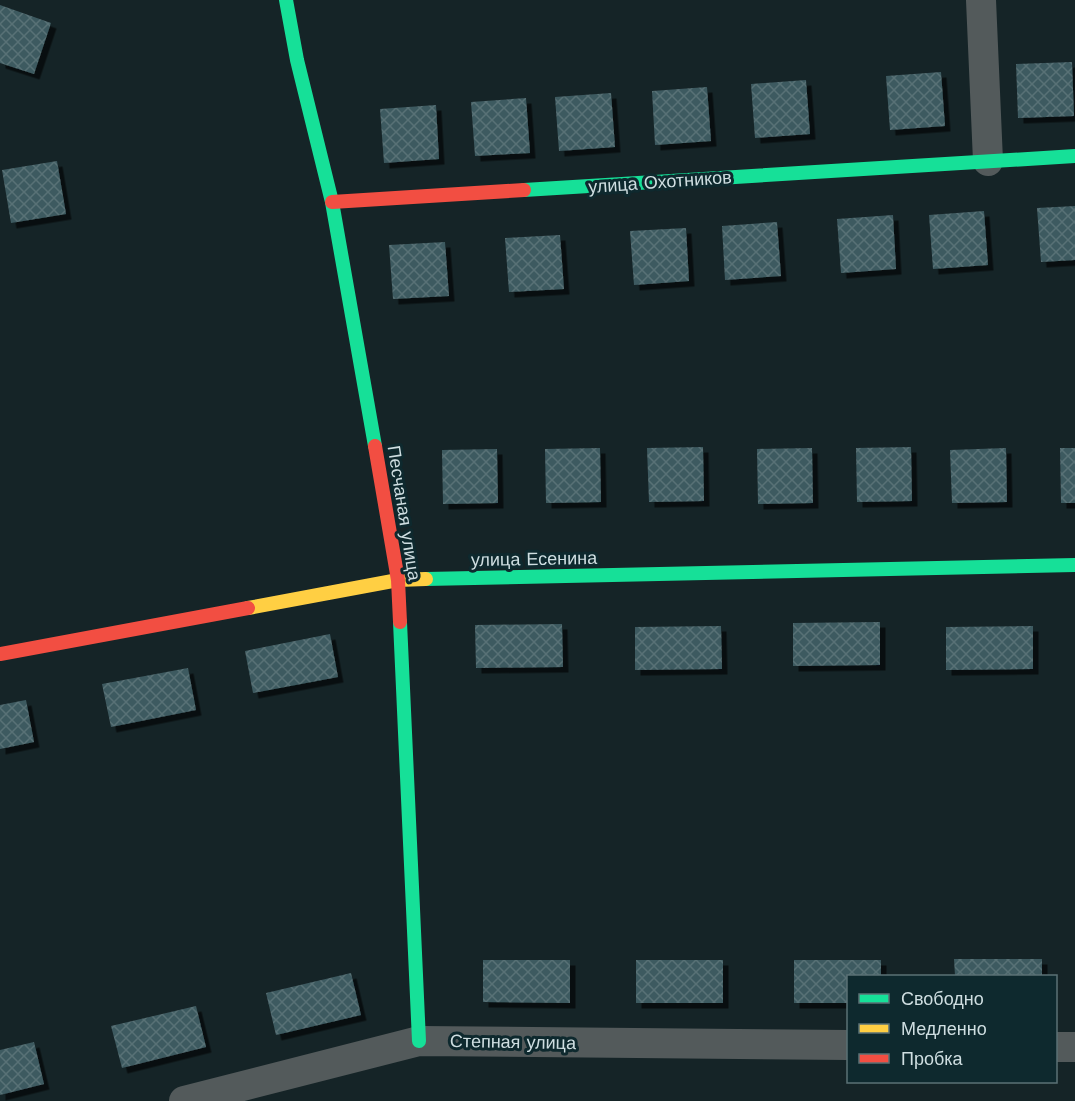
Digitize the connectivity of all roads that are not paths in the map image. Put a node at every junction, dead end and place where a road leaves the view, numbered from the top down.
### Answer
1 (286, 0) edge
2 (981, 0) edge
3 (1075, 156) edge
4 (988, 161) junction
5 (332, 202) junction
6 (1075, 565) edge
7 (398, 580) junction
8 (0, 654) edge
9 (419, 1041) junction
10 (847, 1045) edge
11 (1057, 1047) edge
12 (1075, 1047) edge
13 (184, 1101) edge

1 - 5 street, Песчаная улица
2 - 4 street
3 - 4 street, улица Охотников
4 - 5 street, улица Охотников
5 - 7 street, Песчаная улица
6 - 7 street, улица Есенина
7 - 8 street, улица Есенина
7 - 9 street, Песчаная улица
9 - 10 street, Степная улица
9 - 13 street, Степная улица
11 - 12 street

